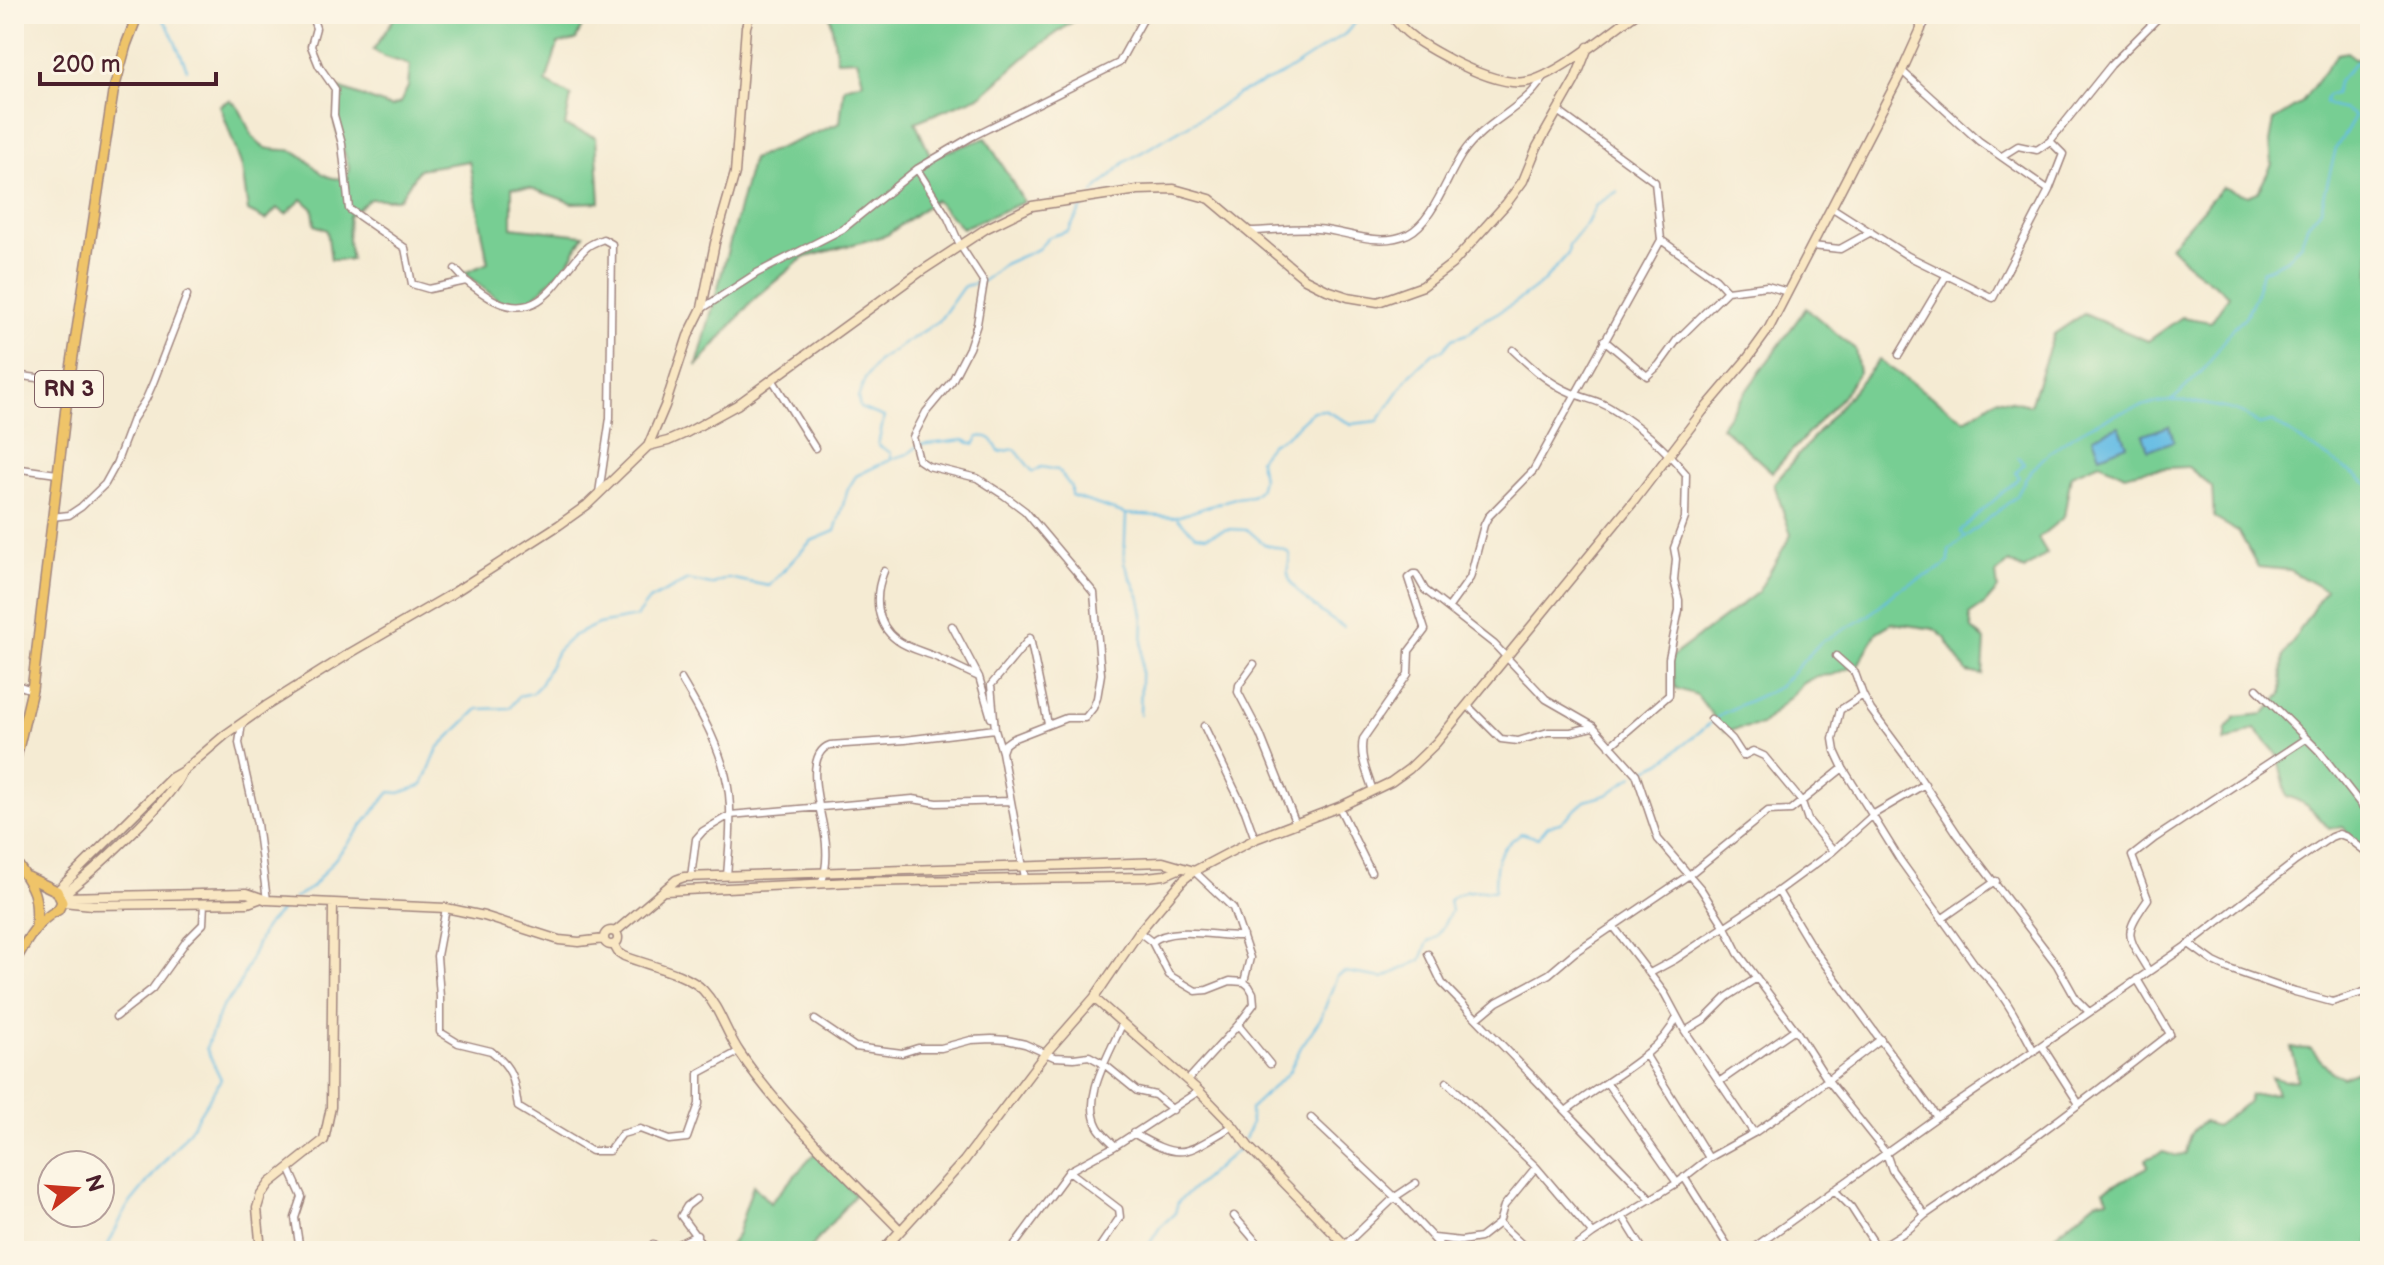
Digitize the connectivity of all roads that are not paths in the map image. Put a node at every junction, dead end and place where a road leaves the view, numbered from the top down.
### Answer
1 (138, 14) edge
2 (311, 14) edge
3 (750, 14) edge
4 (1146, 14) edge
5 (1391, 14) edge
6 (1635, 14) edge
7 (1920, 14) edge
8 (1931, 14) edge
9 (2162, 14) edge
10 (1921, 29) junction
11 (1588, 47) junction
12 (1902, 71) junction
13 (1544, 77) junction
14 (1559, 112) junction
15 (2050, 141) junction
16 (2002, 156) junction
17 (917, 169) junction
18 (2049, 190) junction
19 (1831, 207) junction
20 (1249, 231) junction
21 (1871, 232) junction
22 (1661, 240) junction
23 (960, 245) junction
24 (1812, 246) junction
25 (455, 269) dead end
26 (1946, 276) junction
27 (466, 281) junction
28 (1727, 291) junction
29 (1788, 292) junction
30 (187, 295) dead end
31 (702, 308) junction
32 (1604, 340) junction
33 (1513, 350) dead end
34 (1899, 355) dead end
35 (14, 375) edge
36 (772, 379) junction
37 (69, 382) junction
38 (1575, 395) junction
39 (648, 446) junction
40 (815, 448) dead end
41 (1670, 454) junction
42 (14, 468) edge
43 (57, 474) junction
44 (599, 493) junction
45 (52, 517) junction
46 (884, 571) dead end
47 (1449, 607) junction
48 (952, 626) dead end
49 (1836, 656) dead end
50 (1507, 658) junction
51 (1254, 664) dead end
52 (979, 677) junction
53 (681, 679) dead end
54 (14, 684) edge
55 (2257, 689) dead end
56 (32, 690) junction
57 (1863, 695) junction
58 (1468, 706) junction
59 (1711, 719) dead end
60 (242, 723) junction
61 (1048, 724) junction
62 (1204, 726) dead end
63 (1593, 726) junction
64 (995, 729) junction
65 (225, 735) junction
66 (2305, 739) junction
67 (239, 743) junction
68 (1610, 746) junction
69 (1002, 752) junction
70 (14, 766) edge
71 (1843, 768) junction
72 (1925, 784) junction
73 (1373, 791) junction
74 (1010, 801) junction
75 (1802, 802) junction
76 (820, 806) junction
77 (1339, 807) junction
78 (1874, 814) junction
79 (730, 815) junction
80 (2370, 816) edge
81 (1296, 824) junction
82 (1255, 839) junction
83 (1833, 851) junction
84 (2370, 855) edge
85 (14, 859) edge
86 (1088, 864) junction
87 (1022, 865) junction
88 (1182, 868) junction
89 (1194, 871) junction
90 (1371, 872) dead end
91 (825, 873) junction
92 (762, 875) junction
93 (1689, 875) junction
94 (727, 876) junction
95 (1089, 876) junction
96 (28, 877) junction
97 (691, 877) junction
98 (1025, 878) junction
99 (1996, 881) junction
100 (821, 884) junction
101 (762, 887) junction
102 (664, 891) junction
103 (1778, 891) junction
104 (58, 895) junction
105 (263, 899) junction
106 (38, 902) junction
107 (204, 903) junction
108 (333, 903) junction
109 (446, 908) junction
110 (49, 914) junction
111 (1943, 918) junction
112 (36, 926) junction
113 (1614, 927) junction
114 (1725, 927) junction
115 (615, 932) junction
116 (1139, 932) junction
117 (1243, 936) junction
118 (604, 939) junction
119 (1152, 942) junction
120 (2189, 944) junction
121 (614, 945) junction
122 (1428, 954) dead end
123 (14, 963) edge
124 (2148, 970) junction
125 (1650, 973) junction
126 (1757, 978) junction
127 (2137, 979) junction
128 (1244, 982) junction
129 (2370, 990) edge
130 (1094, 998) junction
131 (2089, 1012) junction
132 (116, 1017) dead end
133 (1677, 1017) junction
134 (1478, 1018) junction
135 (815, 1020) dead end
136 (1122, 1024) junction
137 (1238, 1025) junction
138 (1795, 1029) junction
139 (1685, 1031) junction
140 (1881, 1039) junction
141 (2042, 1046) junction
142 (2034, 1051) junction
143 (738, 1052) junction
144 (1045, 1054) junction
145 (1645, 1054) junction
146 (1104, 1064) junction
147 (1270, 1064) dead end
148 (1827, 1079) junction
149 (1187, 1081) junction
150 (1447, 1082) dead end
151 (1719, 1082) junction
152 (1607, 1083) junction
153 (1199, 1091) junction
154 (2079, 1104) junction
155 (1173, 1110) junction
156 (1566, 1111) junction
157 (1937, 1117) junction
158 (1311, 1118) dead end
159 (1233, 1126) junction
160 (1133, 1133) junction
161 (1754, 1133) junction
162 (1115, 1146) junction
163 (1886, 1153) junction
164 (1709, 1158) junction
165 (1536, 1167) junction
166 (289, 1168) junction
167 (1069, 1171) junction
168 (1684, 1177) junction
169 (1416, 1183) dead end
170 (1677, 1183) junction
171 (1834, 1190) junction
172 (1395, 1197) junction
173 (696, 1199) dead end
174 (1651, 1199) junction
175 (1925, 1215) junction
176 (1234, 1216) dead end
177 (1623, 1217) junction
178 (1499, 1223) junction
179 (900, 1230) junction
180 (1593, 1234) junction
181 (697, 1235) junction
182 (1434, 1238) junction
183 (653, 1244) dead end
184 (1761, 1247) edge
185 (263, 1248) edge
186 (1348, 1248) edge
187 (706, 1250) edge
188 (1575, 1250) edge
189 (1876, 1250) edge
190 (297, 1251) edge
191 (662, 1251) edge
192 (882, 1251) edge
193 (1010, 1251) edge
194 (1097, 1251) edge
195 (1264, 1251) edge
196 (1445, 1251) edge
197 (1529, 1251) edge
198 (1644, 1251) edge
199 (1731, 1251) edge
200 (1749, 1251) edge

1 - 37 main road, RN 3
2 - 27 street
3 - 31 street
4 - 17 street
5 - 13 street
6 - 11 street
7 - 10 street
8 - 10 street
9 - 15 street
10 - 12 street
11 - 13 street
11 - 14 street
12 - 16 street
12 - 19 street
13 - 20 street
14 - 20 street
14 - 22 street
15 - 16 street
15 - 18 street
16 - 18 street
17 - 23 street
17 - 31 street
18 - 26 street
19 - 21 street
19 - 24 street
20 - 23 street
21 - 24 street
21 - 26 street
22 - 28 street
22 - 32 street
23 - 36 street
23 - 61 street
24 - 29 street
25 - 27 street
26 - 34 street
27 - 44 street
28 - 29 street
28 - 32 street
29 - 41 street
30 - 45 street
31 - 39 street
32 - 38 street
33 - 38 street
35 - 37 street
36 - 39 street
36 - 40 street
37 - 43 main road, RN 3
38 - 41 street
38 - 47 street
39 - 44 street
41 - 50 street
41 - 68 street
42 - 43 street
43 - 45 main road, RN 3
44 - 60 street
45 - 56 main road, RN 3
46 - 52 street
47 - 50 street
47 - 73 street
48 - 52 street
49 - 57 street
50 - 58 street
50 - 63 street
51 - 81 street
52 - 64 street
53 - 79 street
54 - 56 street
55 - 66 street
56 - 70 main road, RN 3
57 - 71 street
57 - 72 street
58 - 63 street
58 - 73 street
59 - 75 street
60 - 65 street
60 - 67 street
61 - 64 street
61 - 69 street
62 - 82 street
63 - 68 street
64 - 69 street
64 - 76 street
65 - 67 street
65 - 104 street
66 - 80 street
66 - 124 street
67 - 105 street
68 - 93 street
69 - 74 street
71 - 75 street
71 - 78 street
72 - 78 street
72 - 99 street
73 - 77 street
74 - 76 street
74 - 87 street
75 - 83 street
75 - 93 street
76 - 79 street
76 - 91 street
77 - 81 street
77 - 90 street
78 - 83 street
78 - 111 street
79 - 94 street
79 - 97 street
81 - 82 street
82 - 89 street
83 - 103 street
84 - 120 street
85 - 96 main road
86 - 87 street
86 - 88 street
86 - 95 street
87 - 91 street
87 - 98 street
88 - 89 street
88 - 95 street
89 - 116 street
89 - 117 street
91 - 92 street
91 - 100 street
92 - 94 street
92 - 101 street
93 - 113 street
93 - 114 street
94 - 97 street
95 - 98 street
96 - 104 main road
96 - 106 main road
97 - 102 street
98 - 100 street
99 - 111 street
99 - 131 street
100 - 101 street
101 - 102 street
102 - 115 street
103 - 114 street
103 - 140 street
104 - 105 street
104 - 106 main road
104 - 107 street
104 - 110 main road
105 - 107 street
105 - 108 street
106 - 110 main road
106 - 112 main road
107 - 132 street
108 - 109 street
108 - 166 street
109 - 118 street
109 - 143 street
110 - 112 main road
111 - 142 street
112 - 123 main road
113 - 125 street
113 - 134 street
114 - 125 street
114 - 126 street
115 - 118 street
115 - 121 street
116 - 119 street
116 - 130 street
117 - 119 street
117 - 128 street
118 - 121 street
119 - 128 street
120 - 124 street
120 - 129 street
121 - 143 street
122 - 134 street
124 - 127 street
125 - 133 street
126 - 138 street
126 - 139 street
127 - 131 street
127 - 154 street
128 - 137 street
130 - 136 street
130 - 144 street
131 - 141 street
133 - 139 street
133 - 145 street
134 - 156 street
135 - 144 street
136 - 146 street
136 - 149 street
137 - 147 street
137 - 149 street
138 - 148 street
138 - 151 street
139 - 151 street
140 - 148 street
140 - 157 street
141 - 142 street
141 - 154 street
142 - 157 street
143 - 179 street
144 - 146 street
144 - 179 street
145 - 152 street
145 - 164 street
146 - 155 street
146 - 162 street
148 - 161 street
148 - 163 street
149 - 153 street
150 - 165 street
151 - 161 street
152 - 156 street
152 - 170 street
153 - 155 street
153 - 159 street
154 - 175 street
155 - 160 street
156 - 174 street
157 - 163 street
158 - 172 street
159 - 160 street
159 - 186 street
160 - 162 street
161 - 164 street
162 - 167 street
163 - 171 street
163 - 175 street
164 - 168 street
165 - 178 street
165 - 180 street
166 - 185 street
166 - 190 street
167 - 193 street
167 - 194 street
168 - 170 street
168 - 199 street
169 - 172 street
170 - 174 street
171 - 184 street
171 - 189 street
172 - 182 street
172 - 186 street
173 - 181 street
174 - 177 street
175 - 189 street
176 - 195 street
177 - 180 street
177 - 198 street
178 - 182 street
178 - 197 street
179 - 192 street
180 - 188 street
181 - 187 street
181 - 191 street
182 - 196 street
183 - 191 street
184 - 200 street

